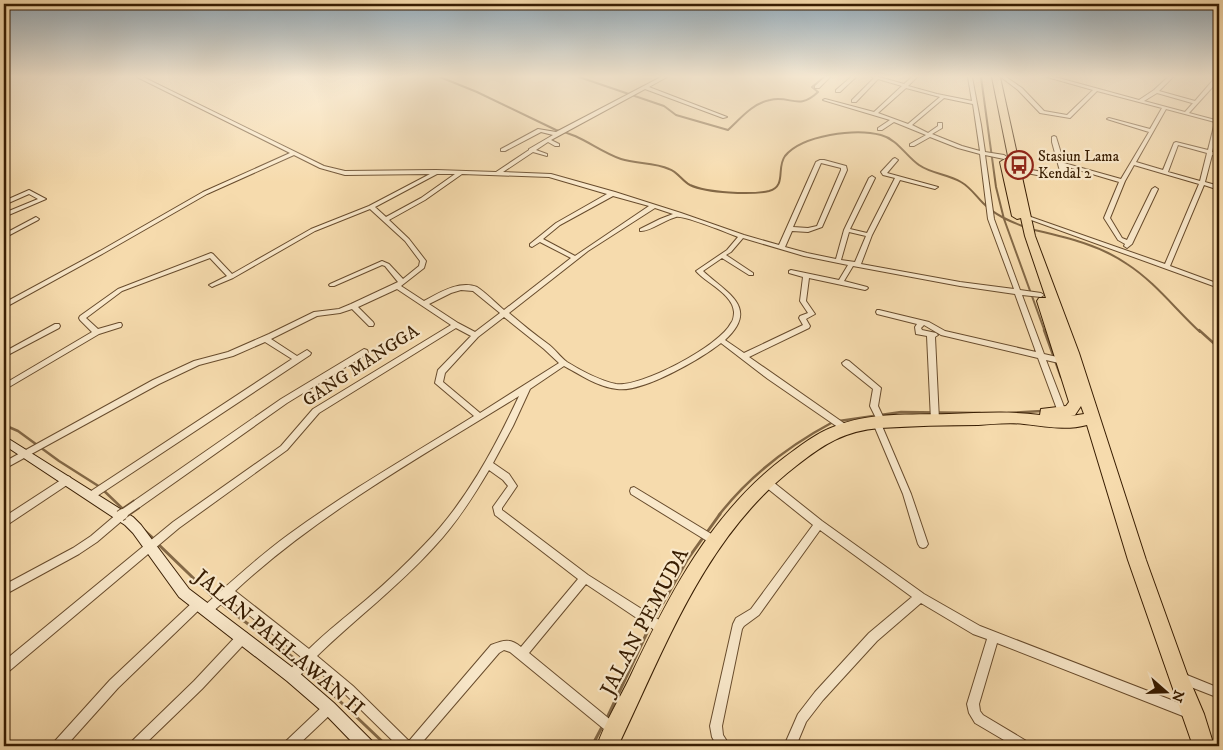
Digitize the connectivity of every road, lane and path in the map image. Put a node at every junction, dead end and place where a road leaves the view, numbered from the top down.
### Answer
1 (211, 112) edge
2 (600, 112) edge
3 (711, 112) edge
4 (871, 112) edge
5 (925, 112) edge
6 (977, 112) edge
7 (995, 112) edge
8 (1004, 112) edge
9 (1042, 112) edge
10 (1073, 112) edge
11 (1163, 112) edge
12 (1182, 112) edge
13 (875, 113) joint
14 (1186, 113) joint
15 (725, 117) dead end
16 (1109, 119) dead end
17 (894, 120) junction
18 (1218, 122) edge
19 (940, 124) dead end
20 (908, 126) junction
21 (880, 129) dead end
22 (1151, 131) junction
23 (561, 132) junction
24 (929, 135) junction
25 (1054, 137) dead end
26 (547, 140) junction
27 (557, 145) dead end
28 (912, 145) dead end
29 (503, 150) dead end
30 (531, 150) junction
31 (1208, 152) junction
32 (295, 153) junction
33 (545, 155) dead end
34 (985, 155) junction
35 (1219, 155) edge
36 (1002, 157) junction
37 (895, 160) dead end
38 (1062, 164) junction
39 (1132, 164) junction
40 (1016, 169) junction
41 (436, 172) junction
42 (460, 173) junction
43 (1164, 173) junction
44 (497, 174) junction
45 (872, 178) dead end
46 (898, 178) junction
47 (1122, 181) junction
48 (1202, 183) junction
49 (934, 187) dead end
50 (1219, 188) edge
51 (1155, 189) dead end
52 (613, 193) junction
53 (4, 203) edge
54 (654, 206) junction
55 (371, 207) junction
56 (679, 214) junction
57 (4, 215) edge
58 (36, 218) dead end
59 (1023, 218) junction
60 (385, 220) junction
61 (788, 229) junction
62 (642, 230) dead end
63 (847, 230) junction
64 (1025, 234) junction
65 (869, 235) junction
66 (4, 236) edge
67 (742, 236) junction
68 (540, 240) junction
69 (1129, 244) junction
70 (532, 245) dead end
71 (781, 248) junction
72 (1123, 252) junction
73 (723, 256) junction
74 (575, 258) junction
75 (838, 261) junction
76 (855, 264) junction
77 (1167, 267) junction
78 (791, 272) dead end
79 (751, 274) dead end
80 (806, 276) junction
81 (231, 277) junction
82 (842, 280) dead end
83 (400, 284) junction
84 (212, 285) dead end
85 (332, 285) dead end
86 (1219, 286) edge
87 (865, 288) dead end
88 (1017, 293) junction
89 (1040, 295) junction
90 (424, 304) junction
91 (4, 306) edge
92 (353, 306) junction
93 (879, 312) dead end
94 (505, 314) junction
95 (922, 323) junction
96 (371, 324) dead end
97 (119, 325) dead end
98 (456, 325) junction
99 (57, 326) dead end
100 (97, 332) junction
101 (943, 333) junction
102 (476, 335) junction
103 (931, 336) junction
104 (266, 339) junction
105 (721, 340) junction
106 (364, 352) dead end
107 (306, 353) dead end
108 (4, 355) edge
109 (743, 357) junction
110 (1044, 357) junction
111 (296, 360) junction
112 (1060, 360) junction
113 (564, 363) junction
114 (846, 363) dead end
115 (4, 387) edge
116 (526, 388) junction
117 (1062, 412) junction
118 (935, 414) junction
119 (480, 417) junction
120 (1023, 418) junction
121 (1092, 418) junction
122 (880, 421) junction
123 (843, 427) junction
124 (4, 440) edge
125 (28, 453) junction
126 (489, 465) junction
127 (4, 466) edge
128 (66, 480) junction
129 (765, 481) junction
130 (634, 491) dead end
131 (93, 495) junction
132 (121, 516) junction
133 (4, 522) edge
134 (819, 524) junction
135 (713, 539) junction
136 (923, 544) dead end
137 (152, 546) junction
138 (584, 578) junction
139 (4, 590) edge
140 (920, 597) junction
141 (213, 601) junction
142 (660, 627) junction
143 (993, 637) junction
144 (243, 638) junction
145 (522, 654) junction
146 (301, 665) junction
147 (4, 668) edge
148 (1178, 676) junction
149 (1219, 693) edge
150 (329, 708) junction
151 (1194, 714) junction
152 (609, 726) junction
153 (58, 746) edge
154 (135, 746) edge
155 (289, 746) edge
156 (368, 746) edge
157 (406, 746) edge
158 (412, 746) edge
159 (607, 746) edge
160 (724, 746) edge
161 (790, 746) edge
162 (1024, 746) edge
163 (1204, 746) edge

1 - 32 street
2 - 23 street
3 - 15 street
4 - 13 street
5 - 20 street
6 - 34 street
7 - 36 highway
8 - 40 highway
9 - 10 street
11 - 22 street
12 - 14 street
13 - 17 street
14 - 18 street
16 - 22 street
17 - 20 street
17 - 21 street
18 - 31 street
19 - 24 street
20 - 24 street
22 - 39 street
23 - 26 street
23 - 29 street
24 - 28 street
24 - 34 street
25 - 38 street
26 - 27 street
26 - 30 street
30 - 33 street
30 - 44 street
31 - 35 street
31 - 43 street
31 - 48 street
32 - 41 street
32 - 91 street
34 - 36 street
34 - 88 street
36 - 59 highway
37 - 46 street
38 - 40 street
38 - 47 street
39 - 43 street
39 - 47 street
40 - 59 highway
41 - 42 street
41 - 55 street
42 - 44 street
42 - 60 street
43 - 48 street
44 - 52 street
45 - 63 street
46 - 49 street
46 - 65 street
47 - 69 street
48 - 50 street
48 - 77 street
51 - 69 street
52 - 54 street
52 - 68 street
53 - 57 street
54 - 56 street
54 - 74 street
55 - 60 street
55 - 81 street
56 - 62 street
56 - 67 street
58 - 66 street
59 - 64 highway
59 - 72 street
60 - 83 street
61 - 61 street
61 - 71 street
63 - 65 street
63 - 75 street
64 - 89 highway
64 - 121 highway
65 - 76 street
67 - 71 street
67 - 73 street
68 - 70 street
68 - 74 street
69 - 72 street
71 - 75 street
72 - 77 street
73 - 79 street
73 - 105 street
74 - 94 street
75 - 76 street
76 - 82 street
76 - 88 street
77 - 86 street
78 - 80 street
80 - 87 street
80 - 109 street
81 - 84 street
81 - 100 street
83 - 85 street
83 - 90 street
83 - 92 street
88 - 89 street
88 - 110 street
89 - 112 highway
90 - 94 street
90 - 98 street
92 - 96 street
92 - 104 street
93 - 95 street
94 - 102 street
94 - 113 street
95 - 101 street
95 - 103 street
97 - 100 street
98 - 102 street
98 - 137 street, GANG MANGGA
99 - 108 street
100 - 115 street
101 - 103 street
101 - 110 street
102 - 119 street
103 - 118 street
104 - 111 street
104 - 125 street
105 - 109 street
105 - 113 street
106 - 132 street, bridge
107 - 111 street
109 - 123 street
110 - 112 street
110 - 117 street
111 - 131 street
112 - 117 highway
113 - 116 street
114 - 122 street
116 - 119 street
116 - 126 street
117 - 120 highway, JALAN PEMUDA
118 - 120 highway, JALAN PEMUDA
118 - 122 highway, JALAN PEMUDA
119 - 141 street
120 - 121 highway, JALAN PEMUDA
121 - 148 highway
122 - 123 highway, JALAN PEMUDA
122 - 136 street
123 - 129 highway, JALAN PEMUDA
124 - 125 street, JALAN PAHLAWAN II
125 - 127 street
125 - 128 street, JALAN PAHLAWAN II
126 - 138 street
126 - 146 street
128 - 131 street, JALAN PAHLAWAN II
128 - 133 street
129 - 134 street
129 - 135 highway, JALAN PEMUDA
130 - 135 street
131 - 132 street, JALAN PAHLAWAN II
132 - 137 street, JALAN PAHLAWAN II
132 - 139 street
134 - 140 street
134 - 160 street
135 - 142 highway, JALAN PEMUDA
137 - 141 street, JALAN PAHLAWAN II
137 - 147 street, GANG MANGGA
138 - 142 street
138 - 145 street
140 - 143 street
140 - 161 street
141 - 144 street, JALAN PAHLAWAN II
141 - 146 street
141 - 153 street
142 - 152 highway, JALAN PEMUDA
143 - 151 street
143 - 162 street
144 - 146 street, JALAN PAHLAWAN II
144 - 154 street
145 - 152 street
145 - 158 street
146 - 150 street, JALAN PAHLAWAN II
146 - 157 street
148 - 149 street
148 - 151 highway
150 - 155 street
150 - 156 street, JALAN PAHLAWAN II
151 - 163 highway
152 - 159 highway, JALAN PEMUDA

